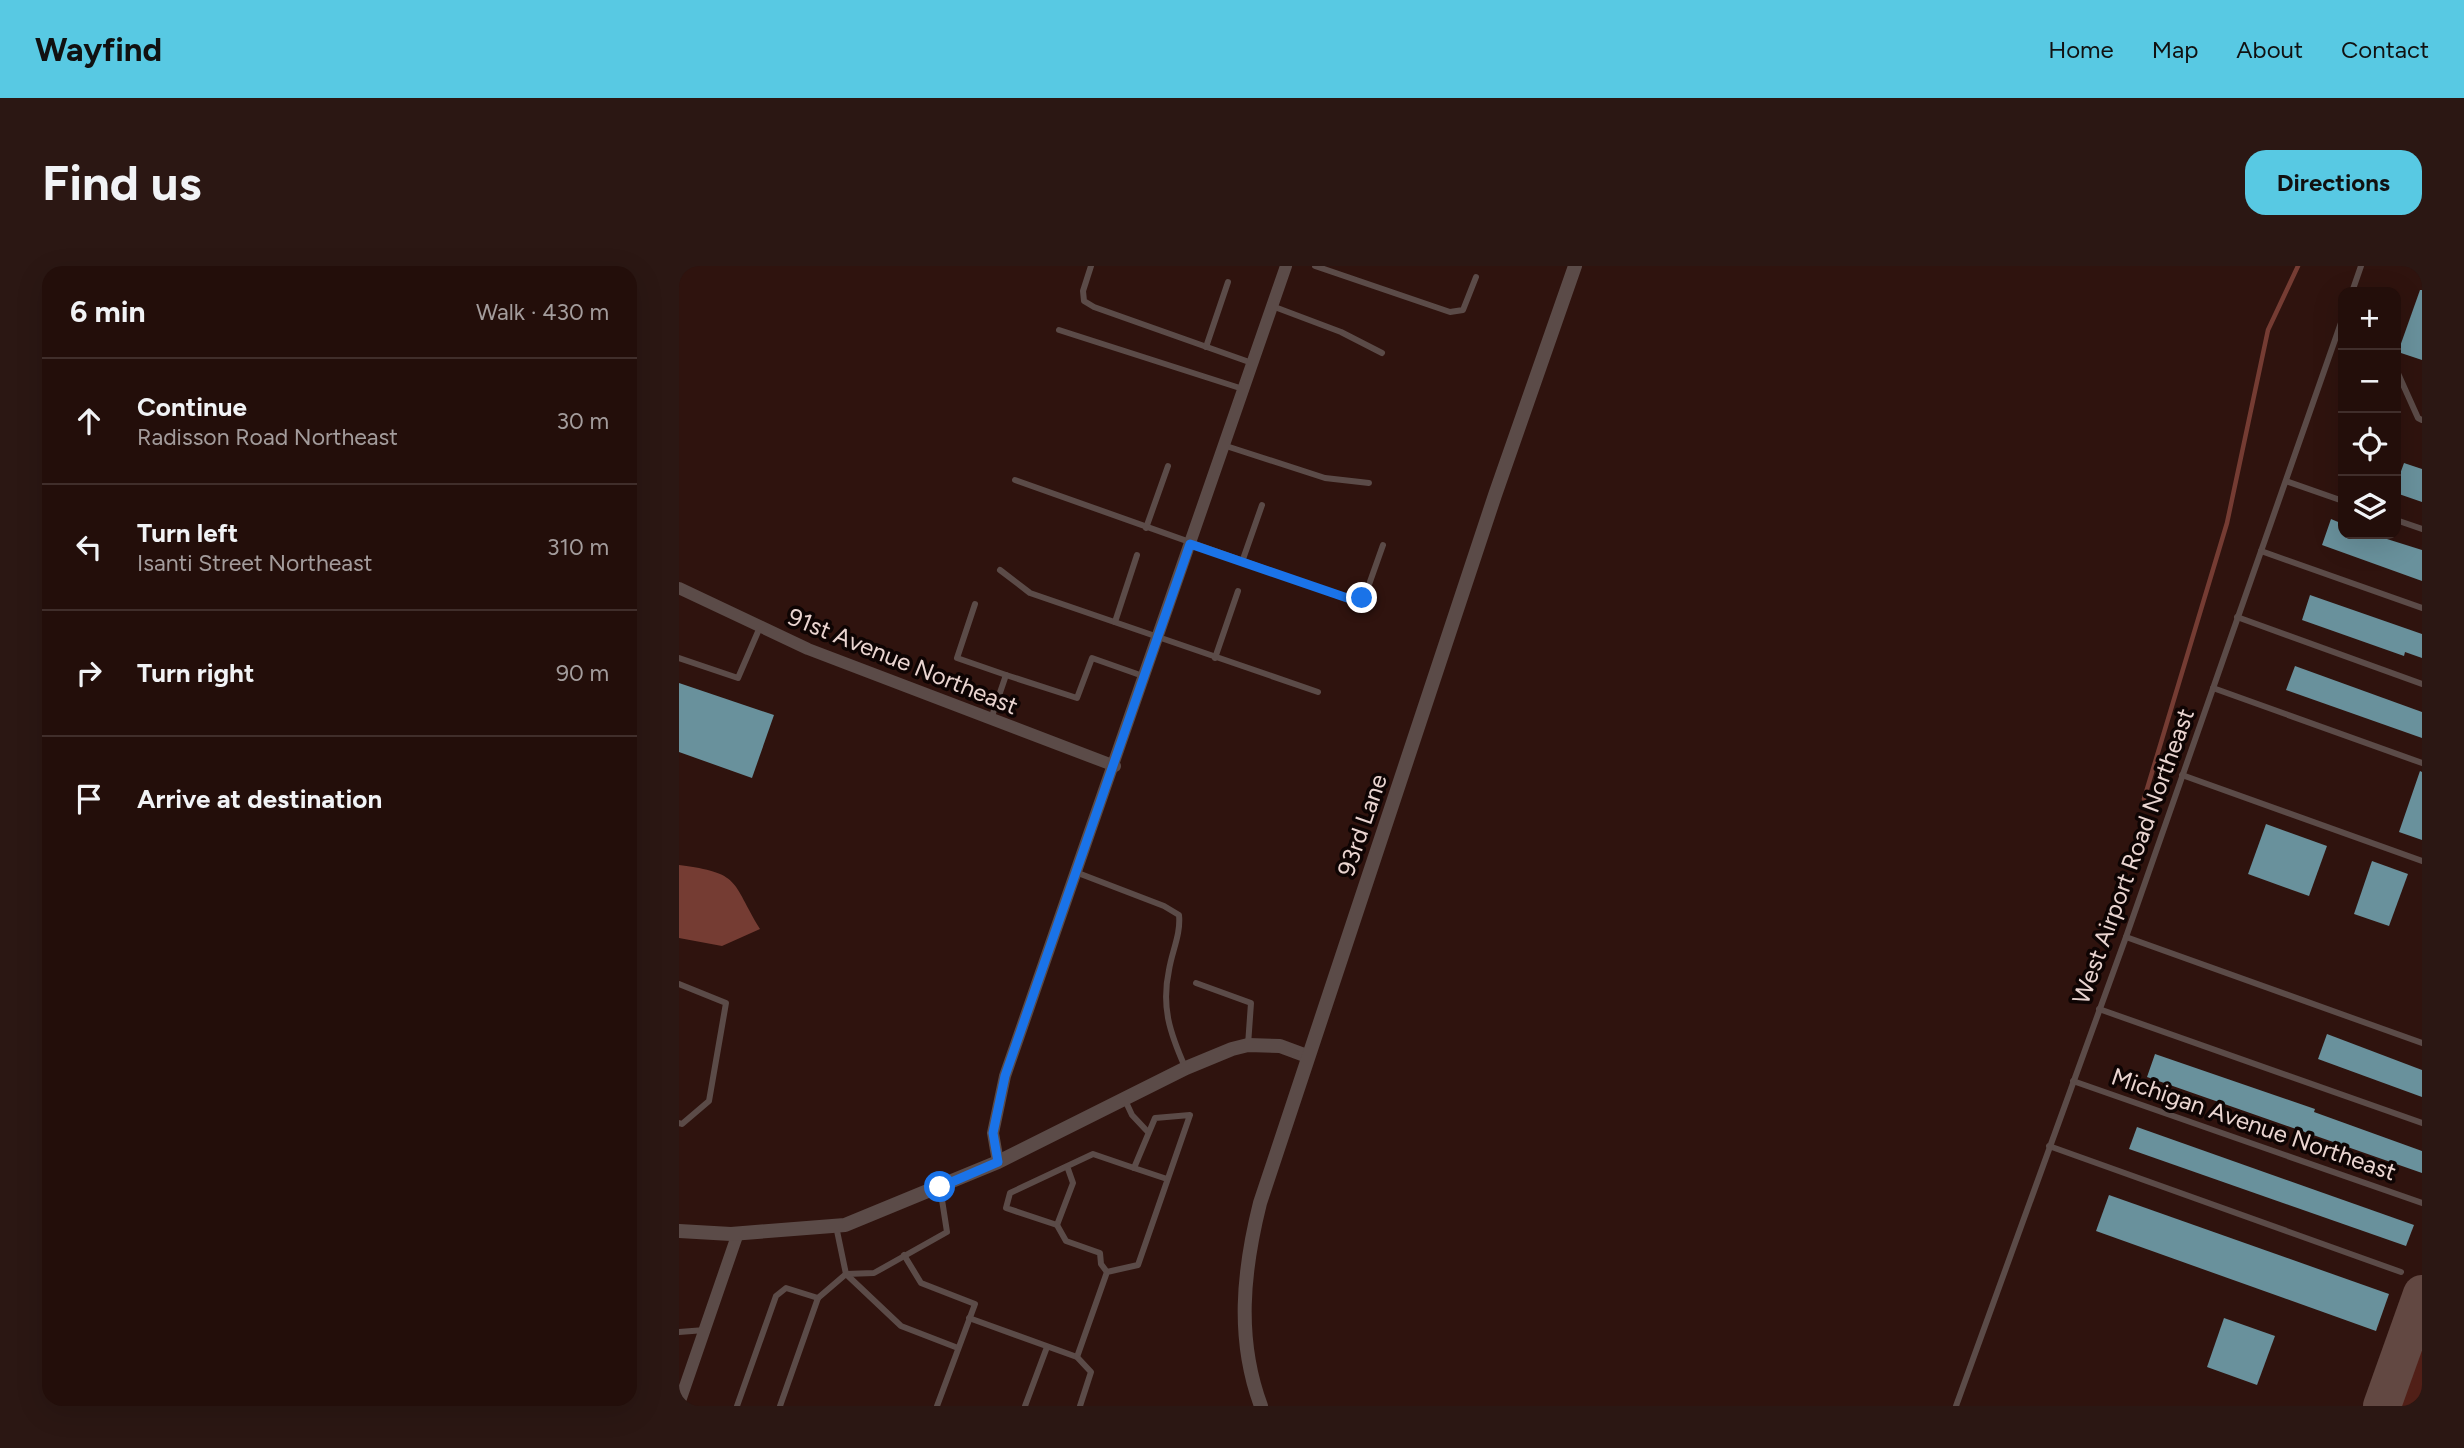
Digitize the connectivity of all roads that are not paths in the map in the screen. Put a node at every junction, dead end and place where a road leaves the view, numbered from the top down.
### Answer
1 (1091, 266) edge
2 (1286, 266) edge
3 (1315, 266) edge
4 (1575, 266) edge
5 (2361, 266) edge
6 (1476, 277) dead end
7 (1228, 282) dead end
8 (2354, 287) edge
9 (1272, 306) junction
10 (1059, 330) dead end
11 (2338, 341) edge
12 (1206, 347) junction
13 (1382, 353) dead end
14 (1252, 363) junction
15 (2401, 380) edge
16 (1243, 389) junction
17 (2422, 419) edge
18 (1223, 445) junction
19 (1168, 466) dead end
20 (1015, 480) dead end
21 (2286, 481) junction
22 (1369, 483) dead end
23 (2338, 499) edge
24 (1262, 505) dead end
25 (2401, 522) edge
26 (1146, 528) junction
27 (2422, 529) edge
28 (1190, 544) junction
29 (1383, 545) dead end
30 (2261, 551) junction
31 (1137, 555) dead end
32 (1242, 562) junction
33 (1000, 570) dead end
34 (679, 588) edge
35 (1238, 591) dead end
36 (975, 604) dead end
37 (2422, 608) edge
38 (2238, 617) junction
39 (1115, 622) junction
40 (761, 626) junction
41 (1159, 637) junction
42 (1215, 657) junction
43 (679, 658) edge
44 (1006, 675) junction
45 (1145, 677) junction
46 (2422, 684) edge
47 (2213, 688) junction
48 (1318, 692) dead end
49 (991, 719) junction
50 (2422, 764) edge
51 (1115, 766) junction
52 (2182, 775) junction
53 (2422, 861) edge
54 (1078, 873) junction
55 (2126, 937) junction
56 (679, 984) edge
57 (1196, 984) dead end
58 (2099, 1009) junction
59 (2422, 1043) edge
60 (1248, 1045) junction
61 (1307, 1056) junction
62 (1186, 1068) junction
63 (2073, 1081) junction
64 (1125, 1098) junction
65 (679, 1123) edge
66 (2422, 1123) edge
67 (1147, 1130) junction
68 (2049, 1146) junction
69 (998, 1162) junction
70 (1067, 1166) junction
71 (1134, 1168) junction
72 (1167, 1180) junction
73 (940, 1187) junction
74 (2422, 1203) edge
75 (1057, 1225) junction
76 (836, 1226) junction
77 (679, 1231) edge
78 (738, 1233) junction
79 (904, 1255) junction
80 (1107, 1272) junction
81 (2400, 1272) dead end
82 (846, 1274) junction
83 (817, 1298) junction
84 (969, 1318) junction
85 (705, 1330) junction
86 (679, 1332) edge
87 (1047, 1347) junction
88 (958, 1348) junction
89 (1077, 1357) junction
90 (679, 1404) edge
91 (737, 1406) edge
92 (780, 1406) edge
93 (937, 1406) edge
94 (1025, 1406) edge
95 (1080, 1406) edge
96 (1261, 1406) edge
97 (1956, 1406) edge

1 - 12 lane
2 - 9 street
3 - 6 lane
4 - 61 street, 93rd Lane
5 - 8 lane
7 - 12 lane
9 - 13 lane
9 - 14 street
10 - 16 lane
11 - 21 lane, West Airport Road Northeast
12 - 14 lane
14 - 16 street
15 - 17 lane
16 - 18 street
18 - 22 lane
18 - 28 street
19 - 26 lane
20 - 26 lane
21 - 23 lane
21 - 30 lane, West Airport Road Northeast
24 - 32 lane
25 - 27 lane
26 - 28 lane
28 - 32 lane
28 - 41 street
29 - 32 lane
30 - 37 lane
30 - 38 lane, West Airport Road Northeast
31 - 39 lane
33 - 39 lane
34 - 40 street, 91st Avenue Northeast
35 - 42 lane
36 - 44 lane
38 - 46 lane
38 - 47 lane, West Airport Road Northeast
39 - 41 lane
40 - 43 lane
40 - 49 street, 91st Avenue Northeast
41 - 42 lane
41 - 45 street
42 - 48 lane
44 - 45 lane
44 - 49 lane
45 - 51 street
47 - 50 lane
47 - 52 lane, West Airport Road Northeast
49 - 51 street, 91st Avenue Northeast
51 - 54 street
52 - 53 lane
52 - 55 lane, West Airport Road Northeast
54 - 62 lane
54 - 69 street
55 - 58 lane, West Airport Road Northeast
55 - 59 lane
56 - 65 lane
57 - 60 lane
58 - 63 lane, West Airport Road Northeast
58 - 66 lane
60 - 61 street
60 - 62 street
61 - 96 street, 93rd Lane
62 - 64 street
63 - 68 lane, West Airport Road Northeast
63 - 74 lane, Michigan Avenue Northeast
64 - 67 lane
64 - 69 street
67 - 71 lane
67 - 72 lane
68 - 81 lane
68 - 97 lane, West Airport Road Northeast
69 - 73 street
70 - 71 lane
70 - 75 lane
70 - 75 lane
71 - 72 lane
72 - 80 lane
73 - 76 street
73 - 79 lane
75 - 80 lane
76 - 78 street
76 - 82 lane
77 - 78 street
78 - 85 street
79 - 82 lane
79 - 84 lane
80 - 89 lane
82 - 83 lane
82 - 88 lane
83 - 91 lane
83 - 92 lane
84 - 87 lane
84 - 88 lane
85 - 86 lane
85 - 90 street
87 - 89 lane
87 - 94 lane
88 - 93 lane
89 - 95 lane

